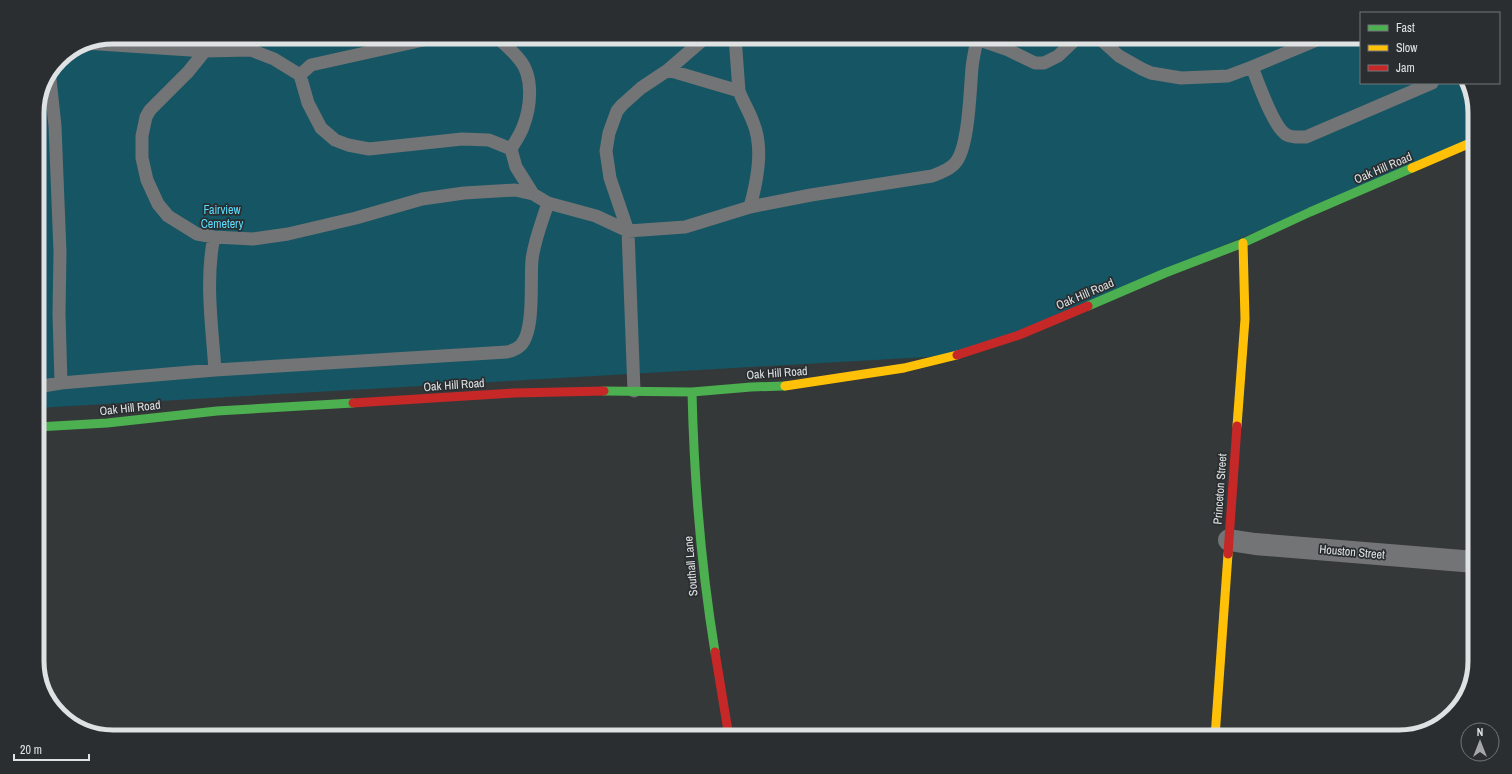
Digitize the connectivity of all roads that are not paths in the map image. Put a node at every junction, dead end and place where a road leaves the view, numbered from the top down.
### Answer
1 (108, 44) edge
2 (232, 44) edge
3 (238, 44) edge
4 (406, 44) edge
5 (504, 44) edge
6 (698, 44) edge
7 (736, 44) edge
8 (974, 44) edge
9 (992, 44) edge
10 (1071, 44) edge
11 (1106, 44) edge
12 (1307, 44) edge
13 (205, 50) junction
14 (1252, 67) junction
15 (668, 70) junction
16 (300, 75) junction
17 (50, 83) edge
18 (1430, 84) edge
19 (739, 91) junction
20 (1468, 144) edge
21 (511, 149) junction
22 (533, 194) junction
23 (548, 203) junction
24 (750, 207) junction
25 (628, 231) junction
26 (214, 237) junction
27 (1243, 243) junction
28 (215, 370) junction
29 (60, 384) junction
30 (44, 386) edge
31 (634, 391) junction
32 (692, 392) junction
33 (44, 427) edge
34 (1229, 540) junction
35 (1468, 561) edge
36 (727, 730) edge
37 (1215, 730) edge

1 - 13 lane
2 - 13 lane
3 - 16 lane
4 - 16 lane
5 - 21 lane
6 - 15 lane
7 - 19 lane
8 - 24 lane
9 - 10 lane
11 - 14 lane
12 - 14 lane
13 - 26 lane
14 - 18 lane
15 - 19 lane
15 - 25 lane
16 - 21 lane
17 - 29 lane
19 - 24 lane
20 - 27 street, Oak Hill Road
21 - 22 lane
22 - 23 lane
22 - 26 lane
23 - 25 lane
23 - 28 lane
24 - 25 lane
25 - 31 lane
26 - 28 lane
27 - 32 street, Oak Hill Road
27 - 34 street, Princeton Street
28 - 29 lane
29 - 30 lane
31 - 32 street, Oak Hill Road
31 - 33 street, Oak Hill Road
32 - 36 street, Southall Lane
34 - 35 street, Houston Street
34 - 37 street, Princeton Street

